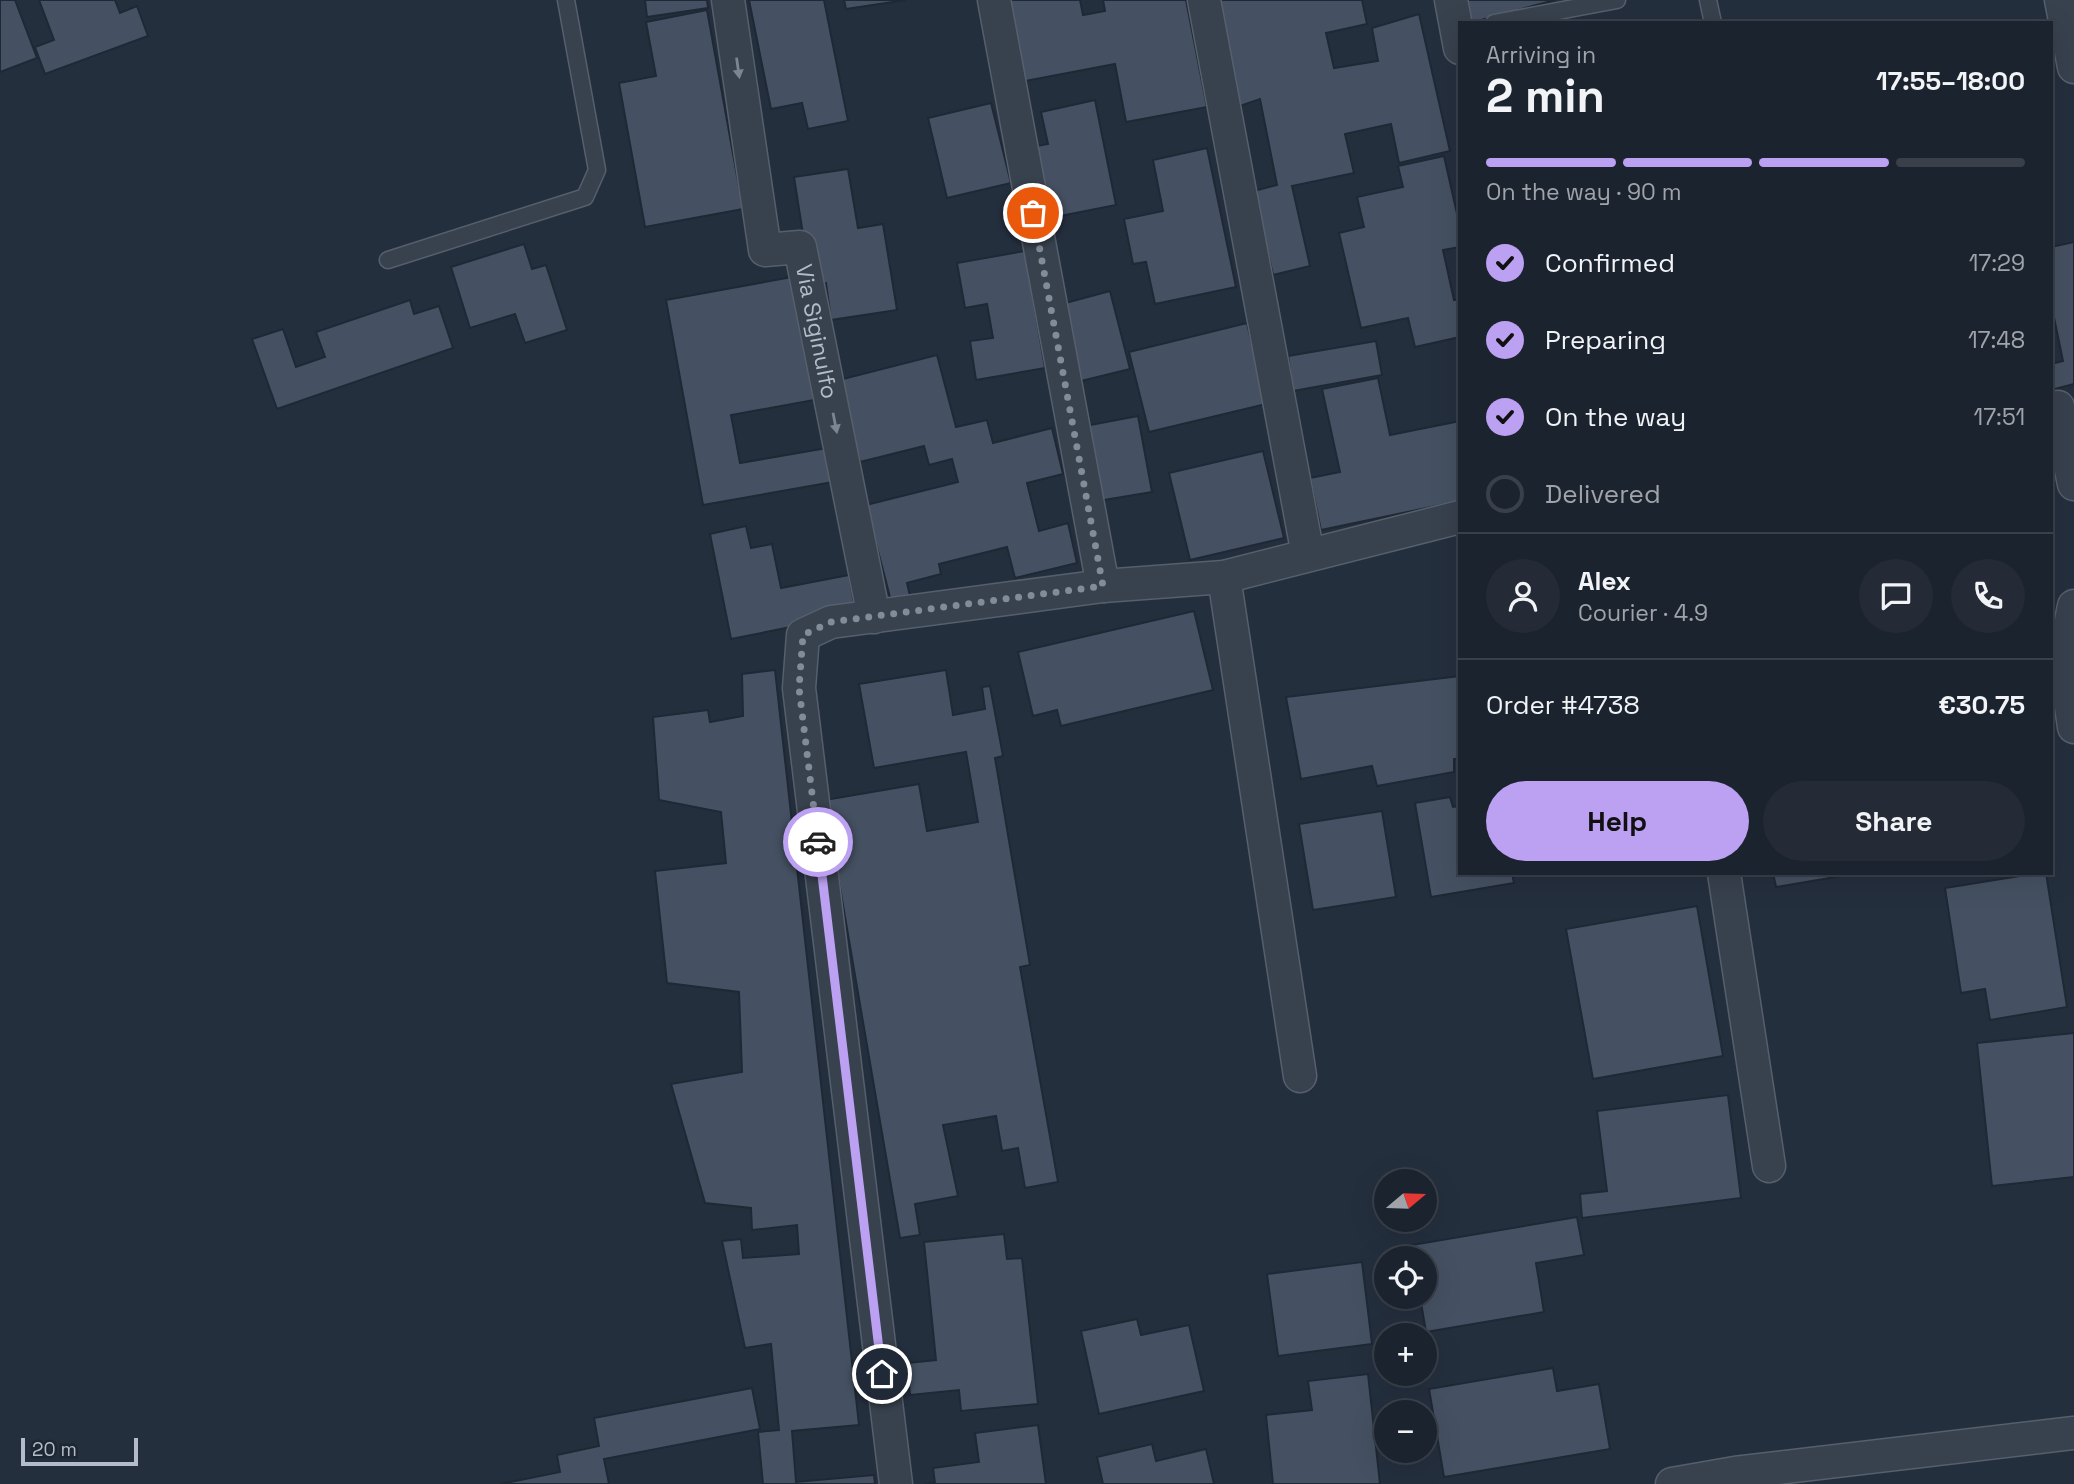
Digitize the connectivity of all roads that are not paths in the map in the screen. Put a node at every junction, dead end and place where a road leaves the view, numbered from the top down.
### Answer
1 (566, 0) edge
2 (728, 0) edge
3 (994, 0) edge
4 (1203, 0) edge
5 (1617, 0) edge
6 (1708, 0) edge
7 (2061, 0) edge
8 (1505, 21) edge
9 (1713, 21) edge
10 (2074, 67) edge
11 (388, 260) dead end
12 (2061, 406) edge
13 (2074, 484) edge
14 (1458, 518) edge
15 (1308, 555) junction
16 (1224, 577) junction
17 (1103, 586) junction
18 (2074, 606) edge
19 (874, 617) junction
20 (2074, 727) edge
21 (1724, 875) edge
22 (1300, 1076) dead end
23 (1769, 1166) dead end
24 (2074, 1433) edge
25 (895, 1484) edge
26 (1672, 1484) edge

1 - 11 lane
2 -> 19 street, Via Siginulfo
3 - 17 street
4 - 15 street
5 - 8 lane
6 - 9 lane
7 - 10 street
12 - 13 street
14 - 15 street
15 - 16 street
16 - 17 street
16 - 22 street
17 - 19 street
18 - 20 street
19 - 25 street
21 - 23 street
24 - 26 street

